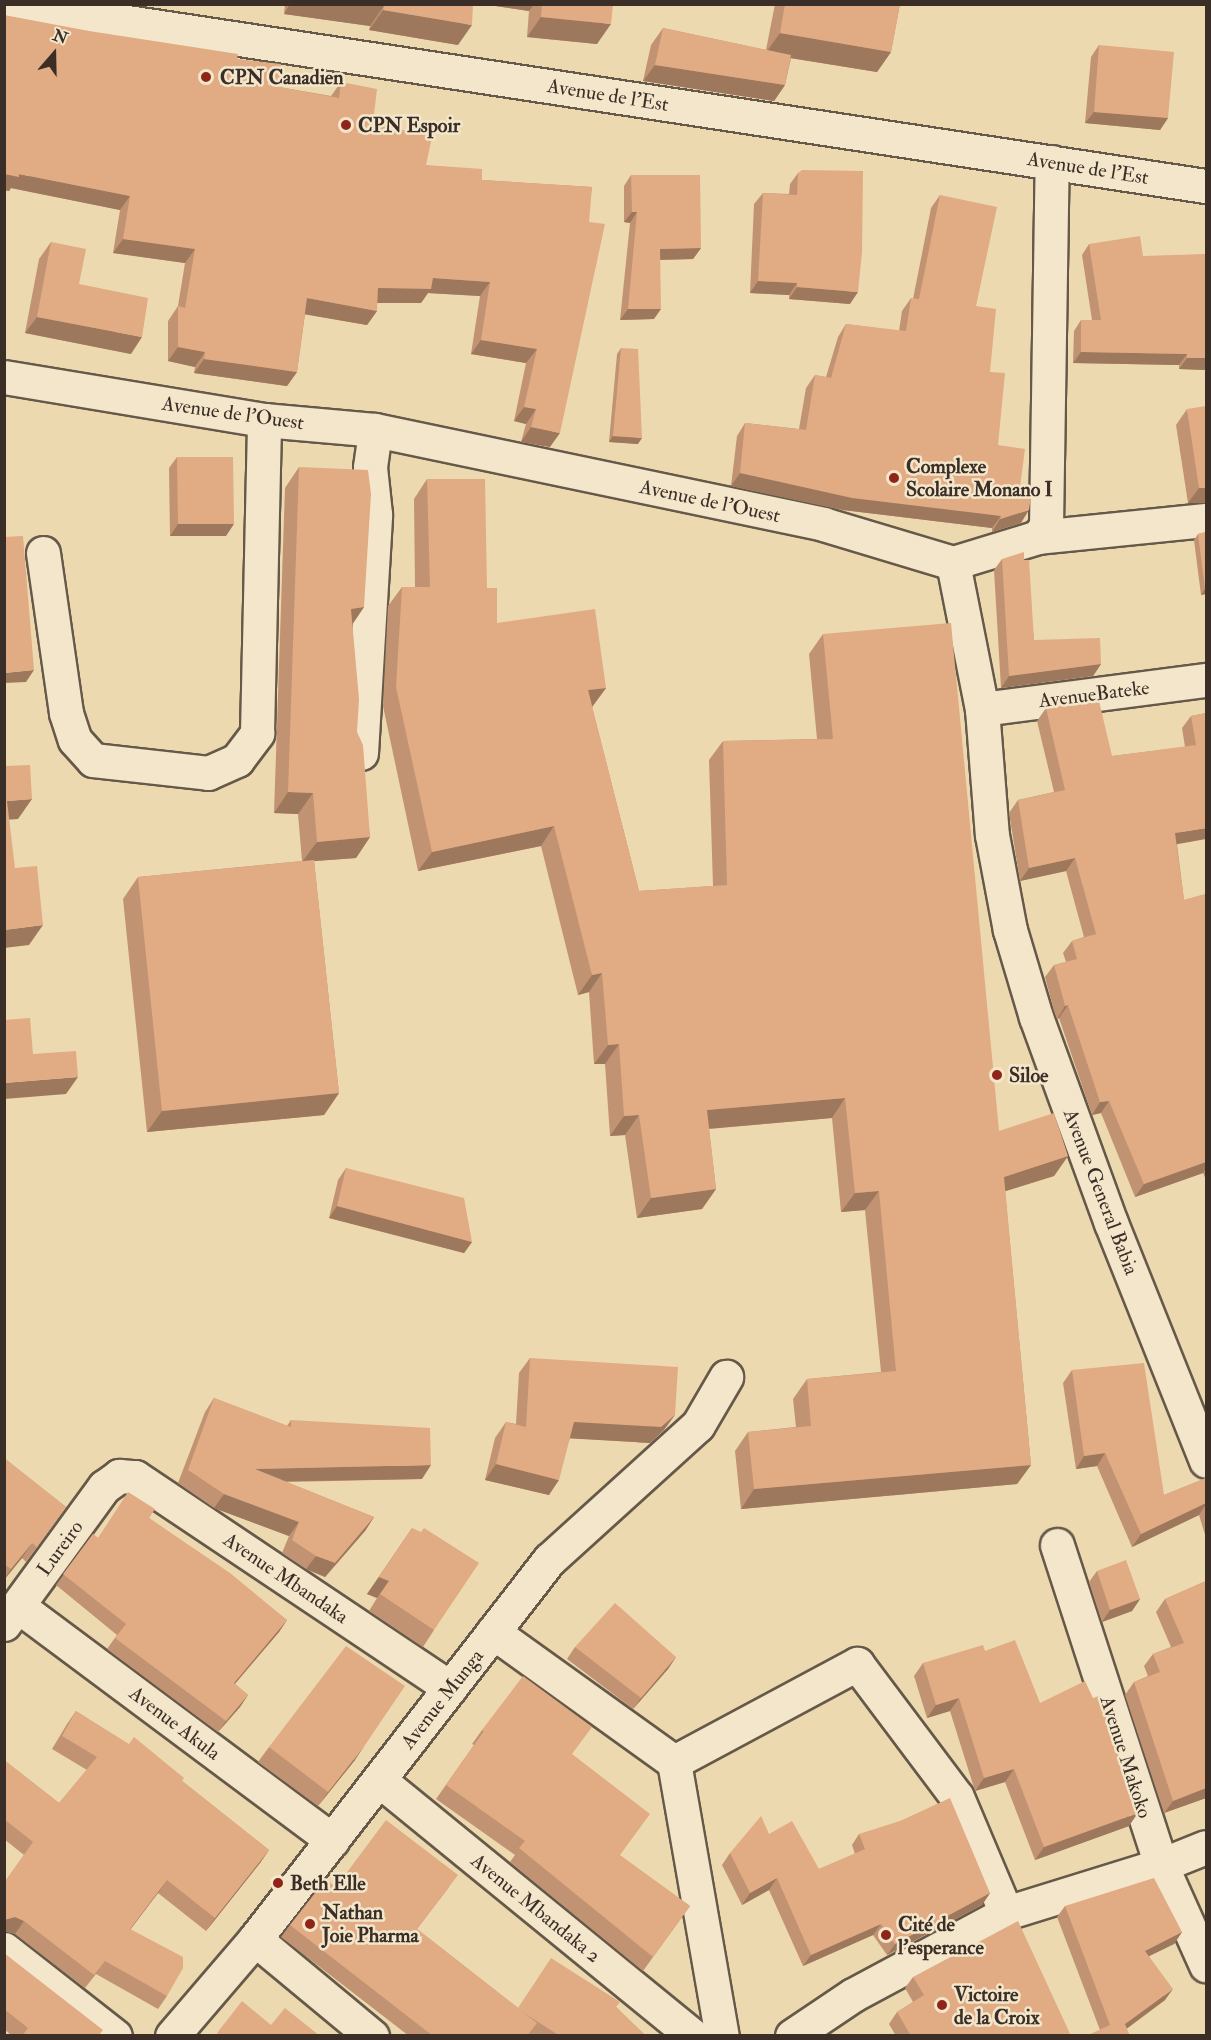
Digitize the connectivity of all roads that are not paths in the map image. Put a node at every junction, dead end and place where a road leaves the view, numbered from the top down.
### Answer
1 (9, 4) edge
2 (1052, 162) junction
3 (1206, 186) edge
4 (4, 377) edge
5 (264, 420) junction
6 (375, 430) junction
7 (1206, 520) edge
8 (1038, 537) junction
9 (43, 553) dead end
10 (953, 563) junction
11 (1206, 680) edge
12 (982, 709) junction
13 (361, 753) edge
14 (726, 1377) dead end
15 (1206, 1461) edge
16 (119, 1476) joint
17 (1057, 1545) dead end
18 (11, 1615) edge
19 (493, 1632) junction
20 (450, 1688) junction
21 (674, 1762) junction
22 (379, 1780) junction
23 (332, 1840) junction
24 (1206, 1847) edge
25 (1161, 1864) junction
26 (1006, 1913) junction
27 (255, 1940) junction
28 (4, 1949) edge
29 (1206, 1965) edge
30 (115, 2036) edge
31 (172, 2036) edge
32 (372, 2036) edge
33 (693, 2036) edge
34 (722, 2036) edge
35 (792, 2036) edge

1 - 2 street, Avenue de l'Est
2 - 3 street, Avenue de l'Est
2 - 8 street
4 - 5 street, Avenue de l'Ouest
5 - 6 street, Avenue de l'Ouest
5 - 9 street
6 - 10 street, Avenue de l'Ouest
6 - 13 street
7 - 8 street
8 - 10 street
10 - 12 street, Avenue General Babia
11 - 12 street, AvenueBateke
12 - 15 street, Avenue General Babia
14 - 19 street, Avenue Munga
16 - 18 street, Lureiro
16 - 20 street, Avenue Mbandaka
17 - 25 street, Avenue Makoko
18 - 23 street, Avenue Akula
19 - 20 street, Avenue Munga
19 - 21 street
20 - 22 street, Avenue Munga
21 - 26 street
21 - 34 street
22 - 23 street, Avenue Munga
22 - 33 street, Avenue Mbandaka 2
23 - 27 street, Avenue Munga
24 - 25 street
25 - 26 street
25 - 29 street, Avenue Makoko
26 - 35 street
27 - 31 street, Avenue Munga
27 - 32 street
28 - 30 street

